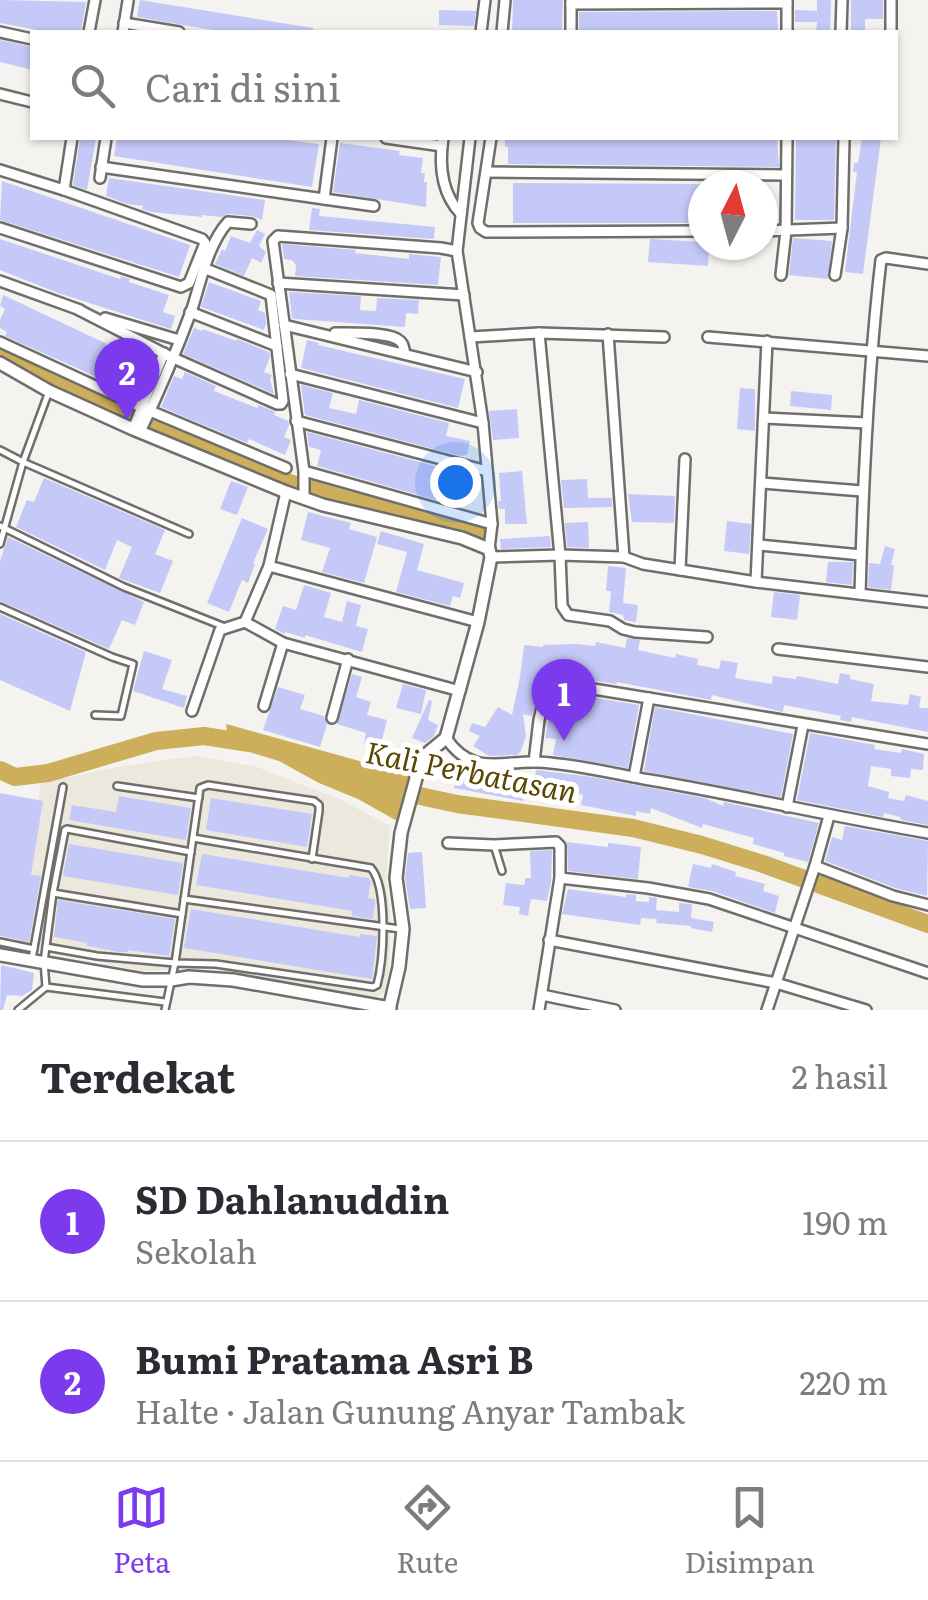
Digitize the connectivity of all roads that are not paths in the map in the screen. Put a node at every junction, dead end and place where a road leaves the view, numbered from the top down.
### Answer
1 (95, 0) edge
2 (485, 0) edge
3 (505, 0) edge
4 (842, 0) edge
5 (891, 0) edge
6 (128, 1) edge
7 (571, 2) edge
8 (787, 2) edge
9 (124, 28) edge
10 (89, 30) edge
11 (151, 30) edge
12 (482, 30) edge
13 (502, 30) edge
14 (571, 30) edge
15 (787, 30) edge
16 (841, 30) edge
17 (890, 30) edge
18 (0, 32) edge
19 (30, 39) edge
20 (0, 94) edge
21 (30, 102) edge
22 (72, 140) edge
23 (106, 140) edge
24 (332, 140) edge
25 (414, 140) edge
26 (470, 140) edge
27 (492, 140) edge
28 (787, 140) edge
29 (844, 141) edge
30 (442, 142) edge
31 (0, 170) edge
32 (487, 172) junction
33 (786, 175) junction
34 (64, 190) junction
35 (324, 199) junction
36 (374, 206) dead end
37 (461, 214) junction
38 (251, 224) dead end
39 (0, 228) edge
40 (842, 228) junction
41 (688, 231) edge
42 (778, 231) edge
43 (786, 231) junction
44 (458, 251) junction
45 (928, 264) edge
46 (206, 268) junction
47 (835, 274) dead end
48 (781, 275) dead end
49 (0, 281) edge
50 (278, 283) junction
51 (464, 294) junction
52 (79, 310) junction
53 (190, 312) junction
54 (284, 324) junction
55 (539, 333) junction
56 (608, 334) junction
57 (470, 337) junction
58 (664, 337) dead end
59 (708, 337) dead end
60 (179, 340) junction
61 (767, 341) junction
62 (0, 342) edge
63 (277, 346) junction
64 (870, 349) junction
65 (168, 355) junction
66 (928, 356) edge
67 (0, 363) edge
68 (477, 372) junction
69 (290, 374) junction
70 (49, 391) junction
71 (764, 418) junction
72 (142, 420) junction
73 (296, 421) junction
74 (484, 423) junction
75 (867, 423) junction
76 (0, 450) edge
77 (686, 459) dead end
78 (23, 462) junction
79 (286, 468) dead end
80 (487, 471) junction
81 (304, 473) junction
82 (762, 483) junction
83 (286, 492) junction
84 (862, 492) junction
85 (304, 494) junction
86 (492, 524) junction
87 (3, 527) edge
88 (188, 534) dead end
89 (0, 544) edge
90 (760, 545) junction
91 (490, 553) junction
92 (560, 555) junction
93 (861, 556) junction
94 (624, 557) junction
95 (268, 566) junction
96 (680, 570) junction
97 (756, 582) junction
98 (860, 594) junction
99 (928, 602) edge
100 (0, 607) edge
101 (245, 622) junction
102 (478, 622) junction
103 (225, 627) junction
104 (707, 637) dead end
105 (282, 644) junction
106 (778, 649) dead end
107 (348, 659) junction
108 (928, 667) edge
109 (460, 691) junction
110 (650, 698) junction
111 (264, 706) dead end
112 (192, 710) dead end
113 (96, 715) dead end
114 (332, 718) dead end
115 (803, 725) junction
116 (446, 738) junction
117 (928, 744) edge
118 (534, 762) junction
119 (634, 777) junction
120 (116, 786) dead end
121 (64, 787) dead end
122 (199, 798) junction
123 (788, 807) junction
124 (829, 816) junction
125 (928, 833) edge
126 (193, 838) junction
127 (448, 843) dead end
128 (494, 845) junction
129 (192, 852) junction
130 (312, 859) junction
131 (814, 869) junction
132 (502, 871) dead end
133 (560, 878) junction
134 (53, 893) junction
135 (184, 899) junction
136 (928, 905) edge
137 (182, 914) junction
138 (384, 927) junction
139 (794, 927) junction
140 (403, 929) junction
141 (549, 940) junction
142 (0, 942) edge
143 (46, 947) junction
144 (0, 955) edge
145 (37, 957) junction
146 (175, 963) junction
147 (928, 973) edge
148 (171, 980) junction
149 (776, 983) junction
150 (46, 986) junction
151 (542, 995) junction
152 (166, 1002) junction
153 (391, 1009) edge
154 (18, 1010) edge
155 (165, 1010) edge
156 (540, 1010) edge
157 (615, 1010) edge
158 (767, 1010) edge
159 (866, 1010) edge

1 - 10 street
2 - 12 street
3 - 13 street
4 - 16 street
5 - 17 street
6 - 9 street
7 - 8 street
7 - 14 street
8 - 15 street
9 - 11 street
18 - 19 street
20 - 21 street
22 - 34 street
23 - 35 street
24 - 35 street
25 - 30 street
26 - 37 street
27 - 32 street
28 - 33 street
29 - 40 street
30 - 37 street
31 - 34 street
32 - 33 street
32 - 41 street
33 - 43 street
34 - 39 street
35 - 36 street
37 - 44 street
38 - 46 street
40 - 43 street
40 - 47 street
42 - 43 street
43 - 48 street
44 - 50 street
44 - 51 street
45 - 64 street
46 - 53 street
46 - 63 street
49 - 52 street
50 - 51 street
50 - 54 street
51 - 57 street
52 - 60 street
52 - 65 street
53 - 60 street
53 - 63 street
54 - 68 street
54 - 69 street
55 - 56 street
55 - 57 street
55 - 92 street
56 - 58 street
56 - 94 street
57 - 68 street
59 - 61 street
60 - 65 street
61 - 64 street
61 - 71 street
62 - 72 street
63 - 65 street
64 - 66 street
64 - 75 street
65 - 72 street
67 - 70 street
68 - 74 street
69 - 73 street
69 - 74 street
70 - 72 street
70 - 78 lane
71 - 75 street
71 - 82 street
72 - 79 street
72 - 83 street
73 - 80 street
73 - 81 street
74 - 80 street
75 - 84 street
76 - 78 lane
77 - 96 street
78 - 87 lane
78 - 88 lane
80 - 86 street
81 - 85 street
81 - 86 street
82 - 84 street
82 - 90 street
83 - 85 street
83 - 95 street
84 - 93 street
85 - 91 street
86 - 91 street
87 - 89 lane
87 - 103 lane
90 - 93 street
90 - 97 street
91 - 92 street
91 - 102 street
92 - 94 street
92 - 104 street
93 - 98 street
94 - 96 street
95 - 101 street
95 - 102 street
96 - 97 street
97 - 98 street
98 - 99 street
100 - 113 lane
101 - 103 street
101 - 105 street
102 - 109 street
103 - 112 street
105 - 107 street
105 - 111 street
106 - 108 street
107 - 109 street
107 - 114 street
109 - 116 street
110 - 115 street
110 - 118 street
110 - 119 street
115 - 117 street
115 - 123 street
116 - 118 street
116 - 140 street
118 - 119 street
119 - 123 street
120 - 122 lane
121 - 145 lane
122 - 126 lane
122 - 130 lane
123 - 124 street
124 - 125 street
124 - 131 street
126 - 129 lane
126 - 130 lane
127 - 128 street
128 - 132 lane
128 - 133 street
129 - 134 lane
129 - 135 lane
130 - 138 lane
131 - 136 street
131 - 139 street
133 - 139 street
133 - 141 street
134 - 137 lane
134 - 143 lane
135 - 137 lane
135 - 138 lane
137 - 146 lane
138 - 140 lane
138 - 146 lane
139 - 147 street
139 - 149 street
140 - 153 street
141 - 149 street
141 - 151 street
142 - 145 lane
143 - 145 lane
143 - 146 lane
144 - 145 street
145 - 148 street
145 - 150 lane
146 - 148 lane
148 - 152 lane
148 - 153 street
149 - 158 street
149 - 159 street
150 - 152 lane
150 - 154 lane
151 - 156 street
151 - 157 street
152 - 155 lane

